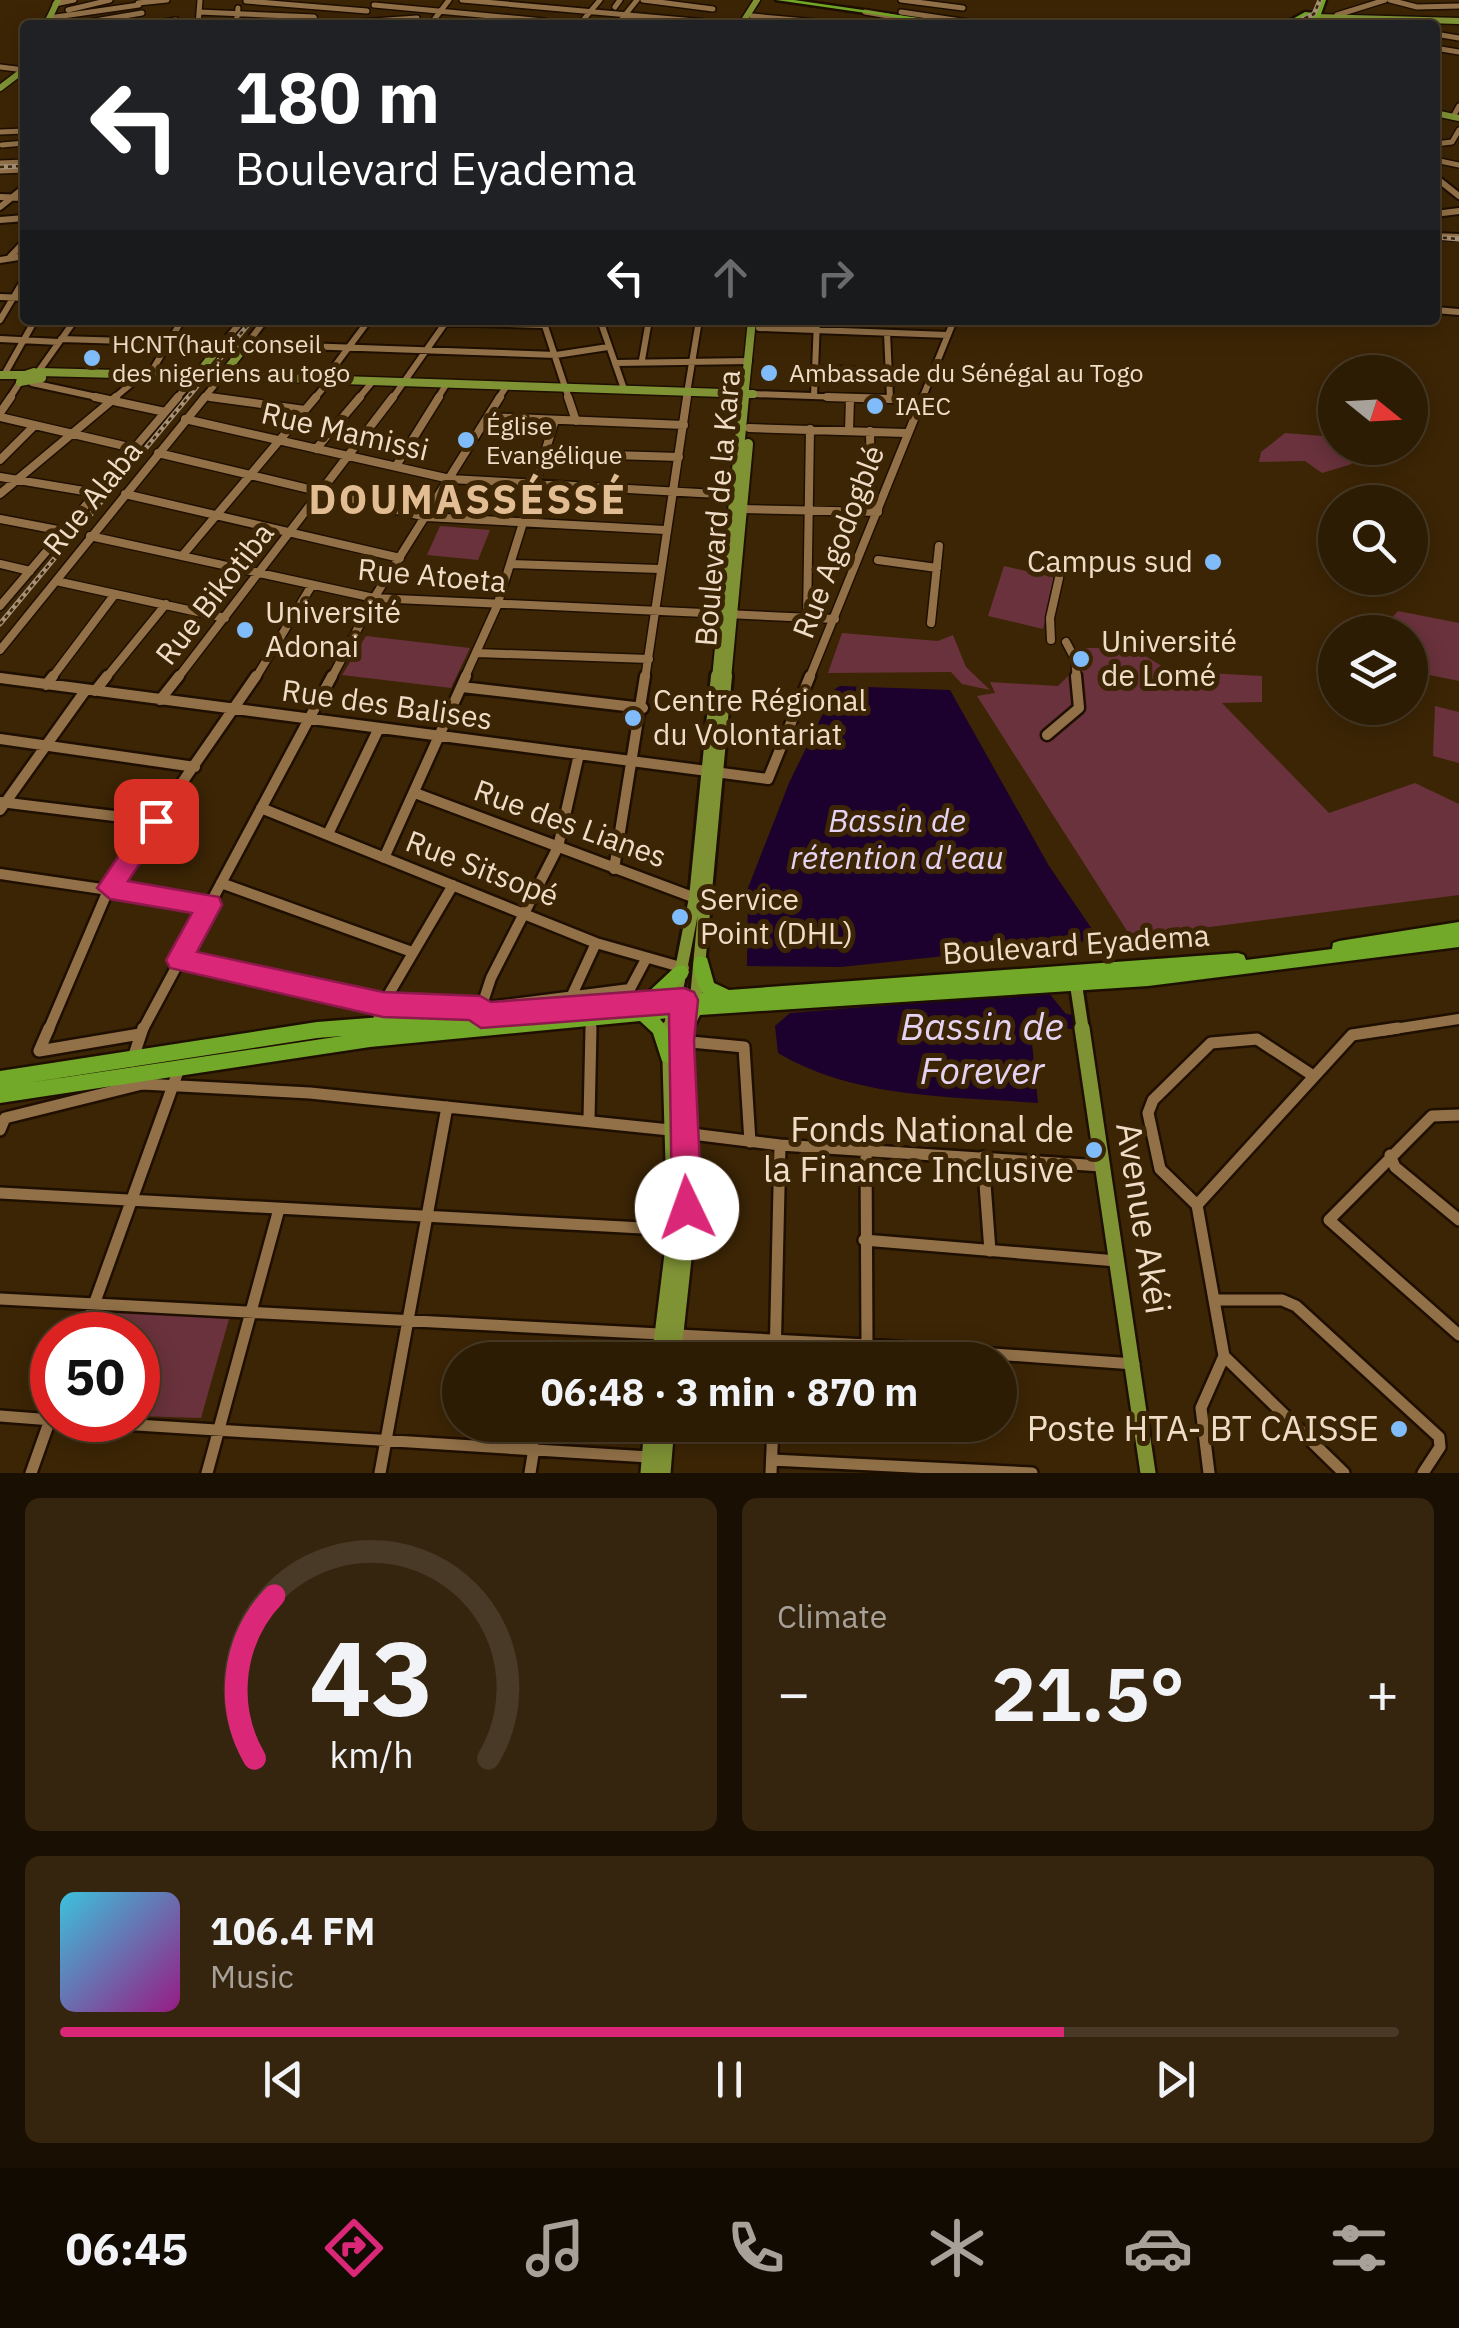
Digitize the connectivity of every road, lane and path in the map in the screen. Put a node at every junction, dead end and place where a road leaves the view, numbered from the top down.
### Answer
1 (74, 0) edge
2 (110, 0) edge
3 (168, 0) edge
4 (200, 0) edge
5 (247, 0) edge
6 (448, 0) edge
7 (462, 0) edge
8 (564, 0) edge
9 (600, 0) edge
10 (620, 0) edge
11 (640, 0) edge
12 (760, 0) edge
13 (780, 0) edge
14 (793, 0) edge
15 (897, 0) edge
16 (970, 0) edge
17 (1321, 0) edge
18 (1387, 0) edge
19 (57, 2) edge
20 (377, 2) edge
21 (492, 2) edge
22 (718, 2) edge
23 (138, 3) edge
24 (527, 3) edge
25 (1458, 3) edge
26 (615, 7) dead end
27 (1426, 7) junction
28 (556, 8) junction
29 (963, 8) junction
30 (714, 9) junction
31 (236, 10) junction
32 (367, 11) junction
33 (437, 11) junction
34 (590, 11) junction
35 (199, 12) junction
36 (80, 14) junction
37 (142, 14) junction
38 (466, 14) junction
39 (626, 14) junction
40 (478, 15) junction
41 (848, 15) dead end
42 (896, 15) junction
43 (752, 16) junction
44 (1312, 17) edge
45 (115, 18) joint
46 (1338, 18) edge
47 (1436, 18) junction
48 (49, 19) edge
49 (81, 20) edge
50 (104, 20) edge
51 (144, 20) edge
52 (198, 20) edge
53 (236, 20) edge
54 (315, 20) edge
55 (360, 20) edge
56 (432, 20) edge
57 (465, 20) edge
58 (519, 20) edge
59 (546, 20) edge
60 (583, 20) edge
61 (622, 20) edge
62 (678, 20) edge
63 (706, 20) edge
64 (748, 20) edge
65 (794, 20) edge
66 (847, 20) edge
67 (918, 20) edge
68 (931, 20) edge
69 (954, 20) edge
70 (1459, 20) edge
71 (1459, 106) edge
72 (1456, 118) edge
73 (1459, 130) edge
74 (20, 131) edge
75 (0, 132) edge
76 (9, 132) junction
77 (1456, 142) edge
78 (1, 146) edge
79 (1440, 181) edge
80 (1447, 187) junction
81 (1459, 188) edge
82 (1440, 189) edge
83 (20, 192) edge
84 (1459, 196) edge
85 (0, 197) edge
86 (12, 198) junction
87 (20, 198) edge
88 (0, 207) edge
89 (20, 287) edge
90 (0, 297) edge
91 (14, 298) junction
92 (20, 298) edge
93 (0, 320) edge
94 (32, 325) edge
95 (72, 325) edge
96 (179, 325) edge
97 (238, 325) edge
98 (261, 325) edge
99 (367, 325) edge
100 (444, 325) edge
101 (545, 325) edge
102 (601, 325) edge
103 (648, 325) edge
104 (698, 325) edge
105 (757, 325) edge
106 (757, 325) edge
107 (774, 325) edge
108 (817, 325) edge
109 (930, 325) edge
110 (952, 325) edge
111 (817, 330) junction
112 (887, 333) junction
113 (931, 334) junction
114 (948, 335) junction
115 (0, 338) edge
116 (24, 340) junction
117 (60, 340) junction
118 (168, 341) junction
119 (222, 344) junction
120 (247, 344) junction
121 (608, 347) junction
122 (349, 348) junction
123 (427, 351) junction
124 (556, 355) junction
125 (692, 359) junction
126 (642, 360) junction
127 (749, 361) junction
128 (616, 364) junction
129 (816, 368) junction
130 (889, 371) junction
131 (146, 374) junction
132 (4, 375) edge
133 (196, 376) junction
134 (222, 376) junction
135 (328, 379) junction
136 (32, 380) junction
137 (373, 381) junction
138 (406, 382) junction
139 (446, 384) junction
140 (506, 387) junction
141 (567, 390) junction
142 (624, 390) junction
143 (687, 392) junction
144 (749, 394) junction
145 (205, 396) junction
146 (814, 396) junction
147 (850, 398) junction
148 (890, 399) junction
149 (922, 400) junction
150 (110, 402) junction
151 (305, 410) junction
152 (165, 412) junction
153 (0, 415) edge
154 (488, 417) junction
155 (186, 419) junction
156 (556, 420) junction
157 (576, 420) junction
158 (684, 425) junction
159 (34, 426) junction
160 (751, 428) junction
161 (810, 429) junction
162 (848, 431) junction
163 (870, 431) junction
164 (905, 433) junction
165 (71, 434) junction
166 (278, 440) junction
167 (133, 448) junction
168 (316, 449) junction
169 (158, 453) junction
170 (545, 453) junction
171 (351, 456) junction
172 (679, 457) junction
173 (0, 460) edge
174 (396, 466) junction
175 (249, 474) junction
176 (0, 477) edge
177 (450, 479) junction
178 (16, 480) junction
179 (534, 487) junction
180 (96, 493) junction
181 (674, 493) junction
182 (0, 494) edge
183 (124, 494) junction
184 (322, 494) junction
185 (732, 495) junction
186 (744, 509) junction
187 (810, 510) junction
188 (878, 511) junction
189 (217, 514) junction
190 (426, 517) junction
191 (0, 519) edge
192 (523, 525) junction
193 (665, 530) junction
194 (63, 531) junction
195 (292, 532) junction
196 (90, 536) junction
197 (940, 546) dead end
198 (182, 556) junction
199 (400, 558) junction
200 (878, 560) dead end
201 (0, 564) edge
202 (512, 564) junction
203 (937, 568) junction
204 (659, 569) junction
205 (30, 571) junction
206 (260, 573) junction
207 (1059, 578) dead end
208 (56, 580) junction
209 (312, 585) junction
210 (115, 594) junction
211 (374, 598) junction
212 (166, 604) junction
213 (0, 606) edge
214 (497, 606) junction
215 (654, 611) junction
216 (728, 616) junction
217 (225, 618) junction
218 (834, 619) junction
219 (807, 620) junction
220 (931, 624) dead end
221 (1051, 640) dead end
222 (1066, 642) dead end
223 (0, 649) edge
224 (477, 652) junction
225 (649, 659) junction
226 (0, 678) edge
227 (46, 686) junction
228 (462, 687) junction
229 (90, 691) junction
230 (160, 700) junction
231 (643, 708) junction
232 (236, 711) junction
233 (309, 719) junction
234 (378, 730) junction
235 (1047, 735) dead end
236 (0, 739) edge
237 (440, 739) junction
238 (46, 746) junction
239 (579, 754) junction
240 (635, 762) junction
241 (195, 767) junction
242 (714, 772) junction
243 (768, 779) joint
244 (415, 793) junction
245 (2, 805) edge
246 (261, 808) junction
247 (156, 821) junction
248 (328, 834) junction
249 (558, 847) junction
250 (384, 858) junction
251 (614, 868) junction
252 (0, 874) edge
253 (221, 883) junction
254 (453, 885) junction
255 (110, 888) junction
256 (702, 899) junction
257 (210, 905) junction
258 (523, 911) junction
259 (1459, 930) edge
260 (1459, 940) edge
261 (596, 943) junction
262 (412, 952) junction
263 (646, 959) junction
264 (180, 960) junction
265 (688, 967) junction
266 (1075, 979) junction
267 (572, 995) junction
268 (731, 997) junction
269 (383, 1004) junction
270 (686, 1005) junction
271 (646, 1009) junction
272 (480, 1012) junction
273 (591, 1020) junction
274 (1459, 1020) edge
275 (377, 1024) junction
276 (140, 1034) junction
277 (674, 1044) junction
278 (182, 1057) junction
279 (131, 1065) junction
280 (1312, 1075) junction
281 (0, 1078) edge
282 (174, 1085) junction
283 (0, 1095) edge
284 (447, 1108) junction
285 (1459, 1115) edge
286 (589, 1119) junction
287 (2, 1122) edge
288 (677, 1132) junction
289 (750, 1142) junction
290 (780, 1145) junction
291 (866, 1149) junction
292 (1390, 1155) junction
293 (983, 1157) junction
294 (1105, 1166) junction
295 (0, 1193) edge
296 (131, 1202) junction
297 (1198, 1205) junction
298 (279, 1209) junction
299 (426, 1216) junction
300 (1459, 1220) edge
301 (681, 1230) junction
302 (864, 1240) junction
303 (990, 1251) junction
304 (1120, 1261) junction
305 (0, 1299) edge
306 (1214, 1300) junction
307 (94, 1305) junction
308 (91, 1312) edge
309 (253, 1312) junction
310 (405, 1320) junction
311 (668, 1335) junction
312 (1459, 1335) edge
313 (665, 1342) edge
314 (669, 1342) edge
315 (776, 1342) joint
316 (866, 1342) edge
317 (1017, 1356) edge
318 (1224, 1356) junction
319 (1134, 1364) junction
320 (0, 1416) edge
321 (30, 1417) edge
322 (160, 1427) edge
323 (218, 1432) junction
324 (386, 1441) junction
325 (43, 1442) edge
326 (666, 1442) edge
327 (534, 1448) junction
328 (648, 1465) edge
329 (771, 1466) edge
330 (967, 1472) edge
331 (31, 1473) edge
332 (207, 1473) edge
333 (380, 1473) edge
334 (530, 1473) edge
335 (664, 1473) edge
336 (1032, 1473) edge
337 (1148, 1473) edge
338 (1209, 1473) edge
339 (1344, 1473) edge
340 (1423, 1473) edge

1 - 19 street
2 - 48 street
3 - 23 street
4 - 35 street
5 - 31 street
5 - 32 street
6 - 33 street
7 - 21 street
8 - 28 street
9 - 34 street
10 - 26 street
11 - 30 street
11 - 39 street
12 - 43 main road
13 - 42 highway
14 - 42 highway
15 - 29 street
15 - 42 street
16 - 29 street
17 - 44 highway
18 - 27 street
18 - 46 street
19 - 48 main road
20 - 32 street
20 - 33 street
21 - 24 street
21 - 40 street
22 - 30 street
23 - 36 street
23 - 37 street
24 - 28 street
25 - 27 street
27 - 47 street
28 - 34 street
28 - 59 street
29 - 69 street
30 - 63 street
31 - 35 street
31 - 53 street
31 - 54 street
32 - 55 street
33 - 38 street
33 - 56 street
34 - 39 street
34 - 60 street
35 - 52 street
36 - 48 street
36 - 49 street
37 - 45 street
37 - 51 street
38 - 40 street
38 - 57 street
39 - 61 street
39 - 62 street
40 - 58 street
41 - 66 street
42 - 67 street
42 - 68 highway
43 - 64 main road
43 - 65 street
44 - 46 main road
45 - 50 street
46 - 47 main road
46 - 70 main road
47 - 70 main road
71 - 72 street
73 - 77 street
74 - 76 street
75 - 76 street
76 - 78 street
79 - 80 street
80 - 81 street
80 - 82 street
80 - 84 street
83 - 86 street
85 - 86 street
86 - 87 street
86 - 88 street
89 - 91 street
90 - 91 street
91 - 92 street
91 - 93 street
94 - 116 street
95 - 117 street
96 - 118 street
97 - 119 street
98 - 120 street
99 - 122 street
100 - 123 street, Rue Bikotiba
101 - 124 street
102 - 121 street
103 - 126 street
104 - 125 street
105 - 127 main road, Boulevard de la Kara
106 - 144 main road, Boulevard de la Kara
107 - 111 street
108 - 111 street
109 - 113 street
110 - 114 street, Rue Agodogblé
111 - 112 street
111 - 129 street
112 - 113 street
112 - 130 street
113 - 114 street
114 - 149 street, Rue Agodogblé
115 - 116 street
116 - 117 street
116 - 132 street
117 - 118 street
117 - 136 street
118 - 119 street
118 - 131 street
119 - 120 main road
119 - 133 main road
120 - 122 street
120 - 134 main road
121 - 124 street
121 - 128 street
122 - 123 street
122 - 135 street
123 - 124 street
123 - 138 street, Rue Bikotiba
124 - 141 street
125 - 126 street
125 - 127 street
125 - 143 street
126 - 128 street
127 - 144 main road, Boulevard de la Kara
128 - 142 street
129 - 130 street
129 - 146 street
130 - 148 street
131 - 133 main road
131 - 136 main road
131 - 150 street
132 - 136 main road
133 - 152 street
134 - 135 main road
134 - 145 street, Rue Alaba
135 - 137 main road
135 - 151 street
136 - 150 street
136 - 153 street
137 - 138 main road
137 - 168 street
138 - 139 main road
138 - 171 street, Rue Bikotiba
139 - 140 main road
139 - 174 street
140 - 141 main road
140 - 154 street
141 - 142 main road
141 - 157 street
142 - 143 main road
143 - 144 main road
143 - 158 street
144 - 146 street
144 - 160 main road, Boulevard de la Kara
144 - 185 main road, Boulevard de la Kara
145 - 151 street
145 - 155 street, Rue Alaba
146 - 147 street
147 - 148 street
147 - 162 street
148 - 149 street
149 - 164 street, Rue Agodogblé
150 - 152 street
150 - 165 street
151 - 166 street
152 - 167 street
153 - 159 street
154 - 156 street
154 - 177 street
155 - 166 street, Rue Mamissi
155 - 169 street, Rue Alaba
156 - 157 street
156 - 170 street
157 - 158 street
158 - 172 street
159 - 165 street
159 - 173 street
160 - 161 street
160 - 186 main road, Boulevard de la Kara
161 - 162 street
161 - 187 street
162 - 163 street
163 - 164 street
163 - 188 street
164 - 188 street, Rue Agodogblé
165 - 167 street
165 - 178 street
166 - 168 street, Rue Mamissi
166 - 175 street
167 - 180 street
168 - 171 street, Rue Mamissi
169 - 175 street
169 - 183 street, Rue Alaba
170 - 172 street
170 - 179 street
171 - 174 street, Rue Mamissi
171 - 184 street, Rue Bikotiba
172 - 181 street
174 - 177 street, Rue Mamissi
175 - 184 street
175 - 189 street
176 - 178 street
177 - 179 street, Rue Mamissi
177 - 190 street
178 - 180 street
178 - 182 street
179 - 181 street, Rue Mamissi
179 - 192 street
180 - 194 street
181 - 185 street, Rue Mamissi
181 - 193 street
183 - 189 street
183 - 196 street, Rue Alaba
184 - 190 street
184 - 195 street, Rue Bikotiba
185 - 216 main road, Boulevard de la Kara
186 - 187 street
186 - 216 main road, Boulevard de la Kara
187 - 188 street
187 - 219 street
188 - 218 street, Rue Agodogblé
189 - 195 street
189 - 198 street
190 - 192 street
190 - 199 street
191 - 194 street
192 - 193 street
192 - 202 street
193 - 204 street
194 - 205 street
195 - 199 street
195 - 206 street, Rue Bikotiba
196 - 198 street, Rue Atoeta
196 - 208 street, Rue Alaba
197 - 203 street
198 - 206 street, Rue Atoeta
199 - 211 street
200 - 203 street
201 - 205 street
202 - 204 street
202 - 214 street
203 - 220 street
204 - 215 street
205 - 213 street
206 - 209 street, Rue Atoeta
206 - 217 street, Rue Bikotiba
207 - 221 street
208 - 210 street
208 - 223 street, Rue Alaba
209 - 211 street, Rue Atoeta
209 - 232 street
210 - 212 street
210 - 227 street
211 - 214 street, Rue Atoeta
211 - 233 street
212 - 217 street
212 - 229 street
214 - 215 street, Rue Atoeta
214 - 224 street
215 - 216 street, Rue Atoeta
215 - 225 street
216 - 219 street, Rue Atoeta
216 - 242 main road, Boulevard de la Kara
217 - 230 street, Rue Bikotiba
218 - 219 street, Rue Atoeta
218 - 243 street, Rue Agodogblé
222 - 235 street
224 - 225 street
224 - 228 street
225 - 231 street
226 - 227 street, Rue des Balises
227 - 229 street, Rue des Balises
228 - 231 street
228 - 237 street
229 - 230 street, Rue des Balises
229 - 238 street
230 - 232 street, Rue des Balises
231 - 240 street
232 - 233 street, Rue des Balises
232 - 241 street
233 - 234 street, Rue des Balises
233 - 246 street
234 - 237 street, Rue des Balises
234 - 248 street
236 - 238 street
237 - 239 street, Rue des Balises
237 - 244 street
238 - 241 street
238 - 245 street
239 - 240 street, Rue des Balises
239 - 249 street
240 - 242 street, Rue des Balises
240 - 251 street
241 - 247 street
242 - 243 street, Rue des Balises
242 - 256 main road, Boulevard de la Kara
244 - 249 street, Rue des Lianes
244 - 250 street
245 - 247 street
246 - 248 street, Rue Sitsopé
246 - 253 street
247 - 255 street
248 - 250 street, Rue Sitsopé
249 - 251 street, Rue des Lianes
249 - 258 street
250 - 254 street, Rue Sitsopé
251 - 256 street, Rue des Lianes
252 - 255 street
253 - 257 street
253 - 262 street
254 - 258 street, Rue Sitsopé
254 - 262 street
255 - 257 street
255 - 276 street
256 - 265 main road, Boulevard de la Kara
257 - 264 street
258 - 261 street, Rue Sitsopé
258 - 272 street
259 - 266 highway, Boulevard Eyadema
260 - 266 highway
261 - 263 street, Rue Sitsopé
261 - 267 street
262 - 269 street
263 - 265 street, Rue Sitsopé
263 - 267 street
264 - 269 street
264 - 276 street
265 - 268 highway
265 - 270 main road, Boulevard de la Kara
265 - 270 main road, Boulevard de la Kara
265 - 271 highway
266 - 268 highway, Boulevard Eyadema
266 - 270 highway
266 - 294 main road, Avenue Akéi
267 - 272 street
268 - 270 highway, Boulevard Eyadema
269 - 272 street
269 - 275 street
270 - 271 highway
270 - 277 highway
271 - 272 highway
271 - 273 highway
271 - 277 highway
272 - 275 highway
273 - 278 highway
273 - 286 street
274 - 280 street
275 - 278 highway
276 - 279 street
277 - 288 main road
277 - 289 street
278 - 279 highway
278 - 282 street
279 - 281 highway
279 - 283 highway
280 - 297 street
280 - 297 street
282 - 284 street
282 - 287 street
282 - 296 street
284 - 286 street
284 - 299 street
285 - 292 street
286 - 288 street
288 - 289 street
288 - 301 main road
289 - 290 street
290 - 291 street
290 - 315 street
291 - 293 street
291 - 302 street
292 - 300 street
292 - 312 street
293 - 294 street
293 - 303 street
294 - 304 main road, Avenue Akéi
295 - 296 street
296 - 298 street
296 - 307 street
297 - 306 street
298 - 299 street
298 - 309 street
299 - 301 street
299 - 310 street
301 - 311 main road
302 - 303 street
302 - 316 street
303 - 304 street
304 - 319 main road, Avenue Akéi
305 - 307 street
306 - 318 street
306 - 340 street
307 - 308 street
307 - 309 street
309 - 310 street
309 - 323 street
310 - 311 street
310 - 324 street
311 - 313 main road
311 - 314 main road
311 - 315 street
317 - 319 street
318 - 338 street
318 - 339 street
319 - 337 main road, Avenue Akéi
320 - 321 street
322 - 323 street
323 - 324 street
323 - 332 street
324 - 327 street
324 - 333 street
325 - 331 street
326 - 335 main road
327 - 328 street
327 - 334 street
329 - 330 street
330 - 336 street

